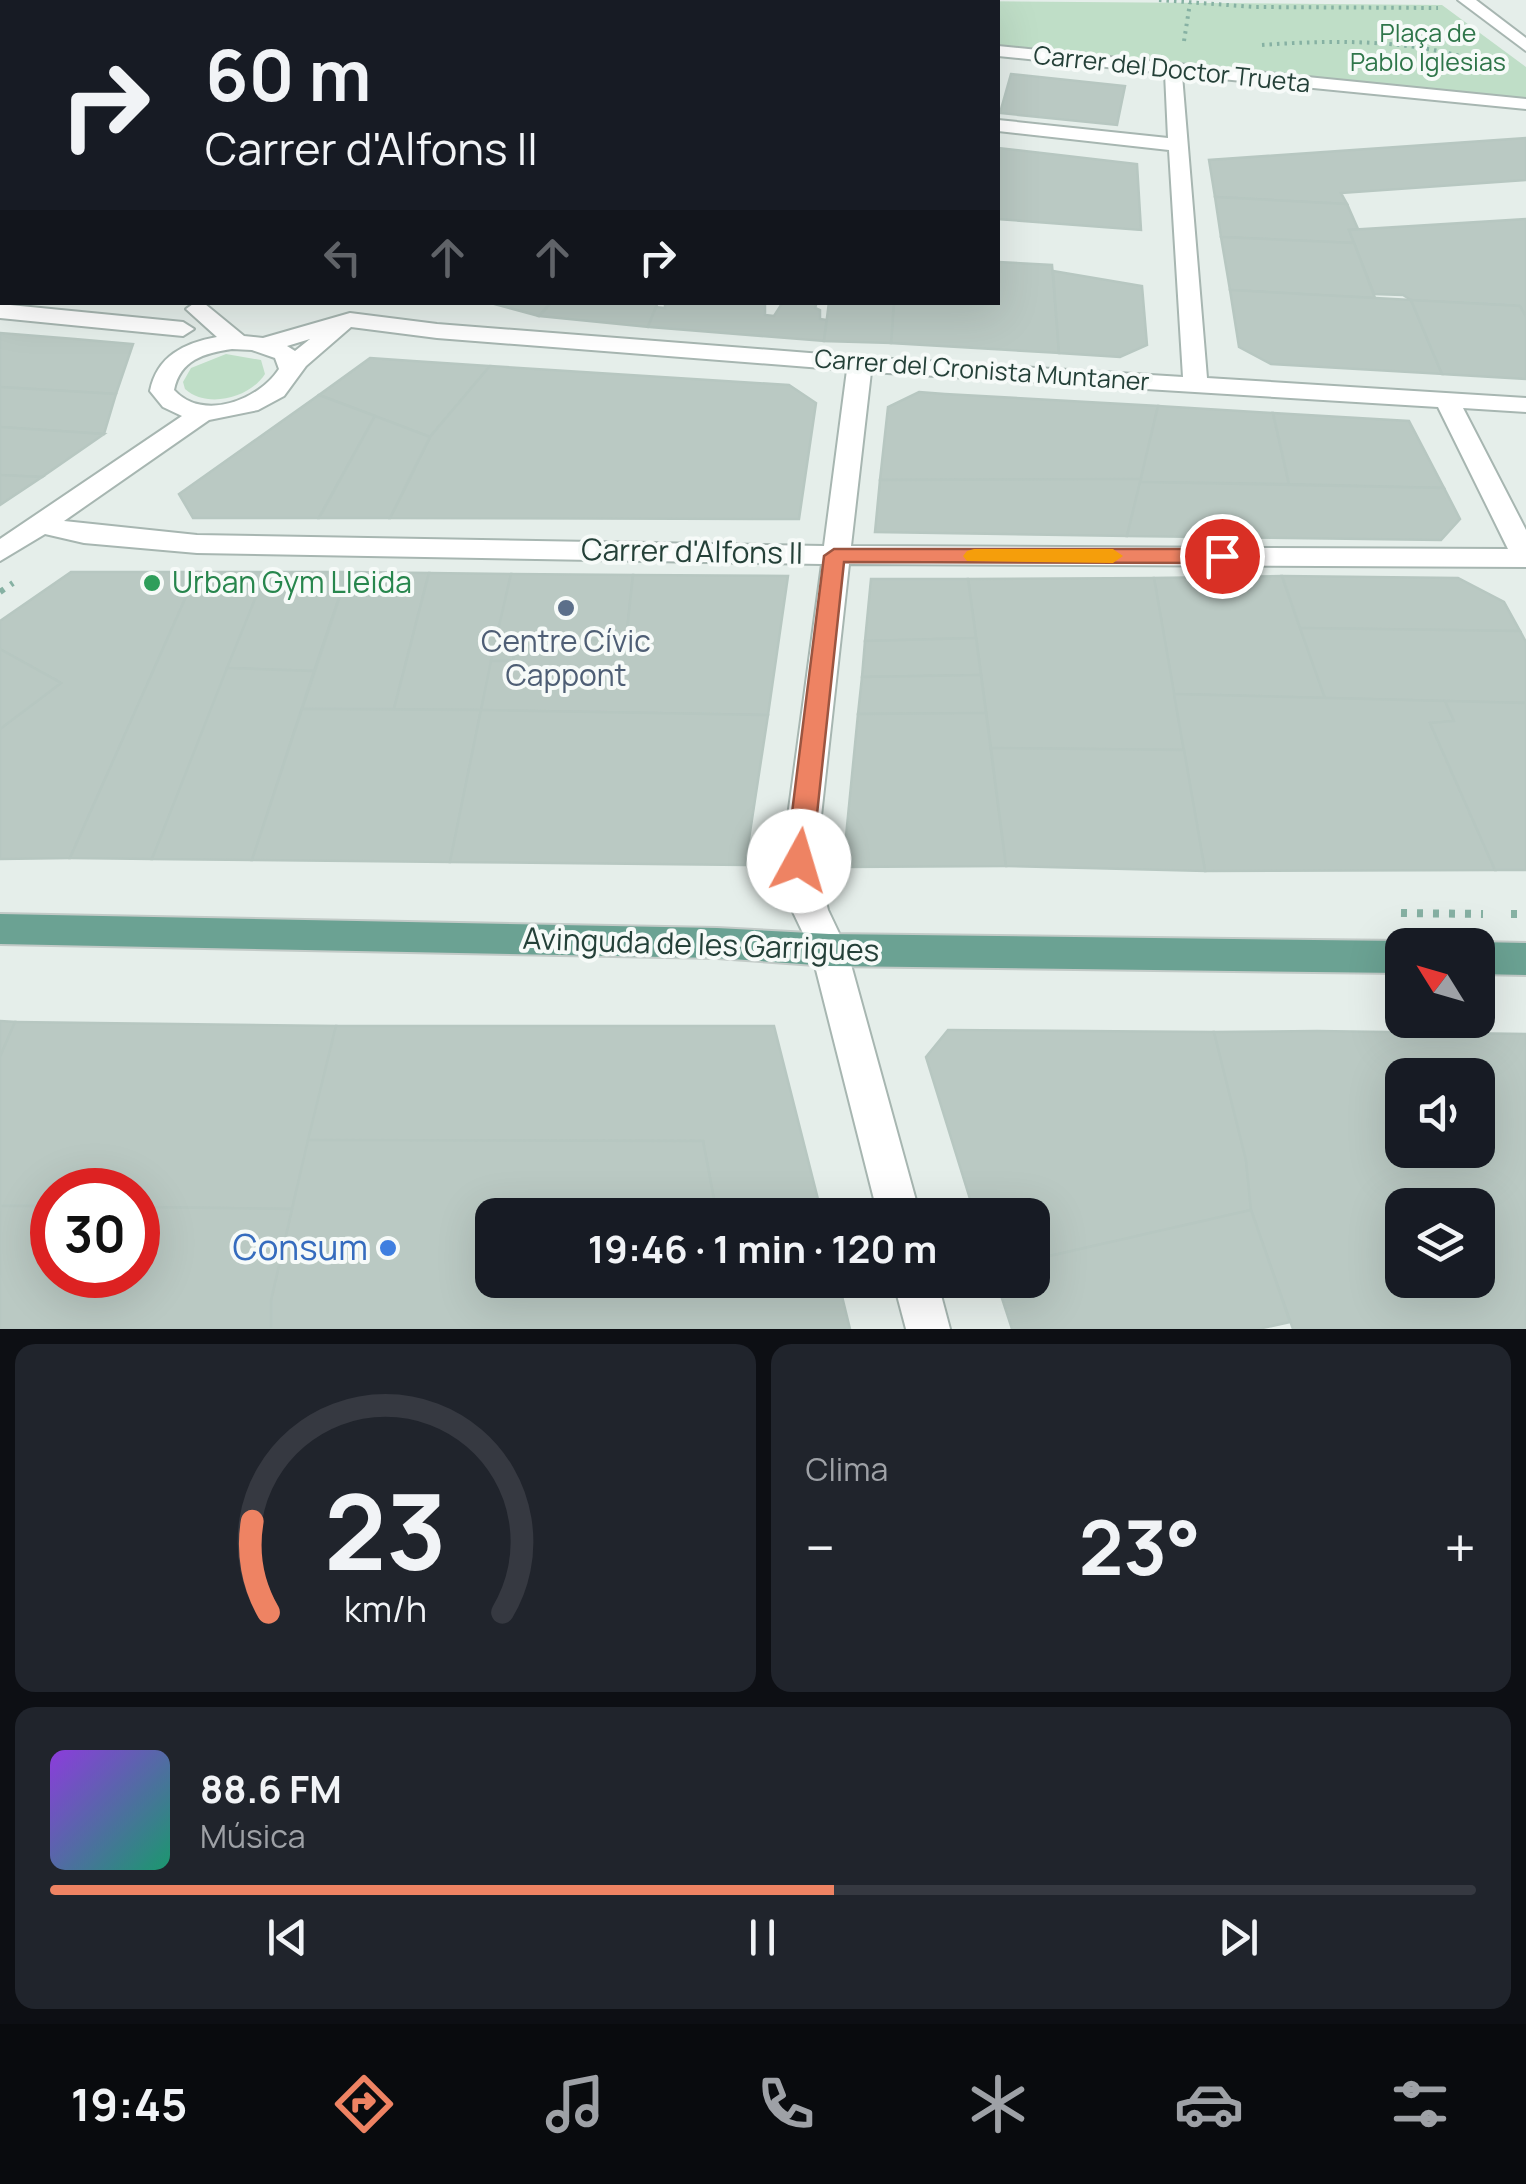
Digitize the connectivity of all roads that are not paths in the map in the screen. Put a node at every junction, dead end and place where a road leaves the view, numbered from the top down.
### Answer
1 (1466, 0) edge
2 (1526, 46) edge
3 (1000, 51) edge
4 (1173, 69) junction
5 (1526, 104) edge
6 (1000, 126) edge
7 (1178, 145) junction
8 (373, 305) edge
9 (402, 305) edge
10 (0, 312) edge
11 (193, 313) edge
12 (350, 320) junction
13 (438, 331) junction
14 (326, 339) junction
15 (236, 341) junction
16 (267, 344) junction
17 (186, 356) junction
18 (860, 364) junction
19 (290, 368) junction
20 (1195, 383) junction
21 (1447, 401) junction
22 (1526, 405) edge
23 (204, 412) junction
24 (40, 524) junction
25 (0, 552) edge
26 (834, 556) junction
27 (1526, 558) edge
28 (0, 930) edge
29 (829, 950) junction
30 (1385, 957) edge
31 (1495, 958) edge
32 (1526, 959) edge
33 (895, 1198) edge
34 (920, 1298) edge
35 (928, 1329) edge

1 - 2 street
3 - 4 street, Carrer del Doctor Trueta
4 - 5 street, Carrer del Doctor Trueta
4 - 7 street
6 - 7 street
7 - 20 street
8 - 12 street
9 - 13 street
10 - 11 street
11 - 15 street
11 - 17 street
12 - 13 street, Carrer del Cronista Muntaner
12 - 14 street
12 - 16 street
13 - 14 street, Carrer del Cronista Muntaner
13 - 18 street, Carrer del Cronista Muntaner
14 - 19 street
15 - 16 street
15 - 17 street
16 - 19 street
17 - 23 street
18 - 20 street, Carrer del Cronista Muntaner
18 - 26 street
19 - 23 street
20 - 21 street, Carrer del Cronista Muntaner
21 - 22 street, Carrer del Cronista Muntaner
21 - 27 street
23 - 24 street
24 - 25 street
24 - 26 street, Carrer d'Alfons II
26 - 27 street, Carrer d'Alfons II
26 - 29 street
28 - 29 main road, Avinguda de les Garrigues
29 - 30 main road, Avinguda de les Garrigues
29 - 33 street
31 - 32 main road
34 - 35 street

